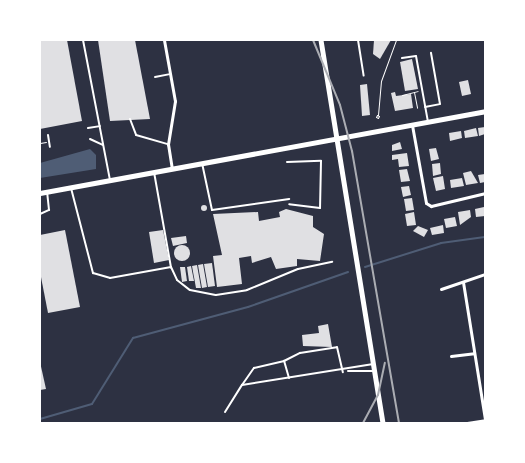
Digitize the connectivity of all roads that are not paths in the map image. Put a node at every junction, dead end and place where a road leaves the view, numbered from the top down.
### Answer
1 (83, 40) edge
2 (164, 40) edge
3 (321, 40) edge
4 (358, 40) edge
5 (431, 53) dead end
6 (402, 58) dead end
7 (170, 74) junction
8 (364, 76) dead end
9 (155, 77) dead end
10 (425, 107) junction
11 (485, 111) edge
12 (130, 119) dead end
13 (428, 122) junction
14 (412, 125) junction
15 (100, 126) junction
16 (88, 128) dead end
17 (48, 135) dead end
18 (336, 138) junction
19 (90, 139) dead end
20 (168, 144) junction
21 (103, 146) junction
22 (50, 147) dead end
23 (287, 162) dead end
24 (202, 163) junction
25 (172, 169) junction
26 (154, 172) junction
27 (110, 180) junction
28 (71, 188) junction
29 (46, 192) junction
30 (40, 193) edge
31 (485, 193) edge
32 (289, 199) dead end
33 (289, 204) dead end
34 (40, 214) edge
35 (332, 262) dead end
36 (171, 267) junction
37 (485, 274) edge
38 (464, 282) junction
39 (441, 289) dead end
40 (474, 353) junction
41 (451, 356) dead end
42 (284, 361) junction
43 (373, 364) junction
44 (374, 370) junction
45 (348, 371) junction
46 (343, 372) junction
47 (289, 379) junction
48 (242, 385) junction
49 (225, 412) dead end
50 (485, 420) edge
51 (383, 423) edge
52 (467, 423) edge

1 - 15 lane
2 - 7 street
3 - 18 main road
4 - 8 lane
5 - 10 lane
6 - 10 lane
7 - 9 lane
7 - 20 street
10 - 13 lane
11 - 13 main road
12 - 20 lane
13 - 14 main road
14 - 18 main road
14 - 31 street
15 - 16 lane
15 - 21 lane
17 - 22 lane
18 - 24 main road
18 - 43 main road
19 - 21 lane
20 - 25 street
21 - 27 lane
23 - 33 lane
24 - 25 main road
24 - 32 lane
25 - 26 main road
26 - 27 main road
26 - 36 lane
27 - 28 main road
28 - 29 main road
28 - 36 lane
29 - 30 main road
29 - 34 lane
35 - 36 lane
37 - 38 street
38 - 39 street
38 - 40 street
40 - 41 street
40 - 50 street
42 - 46 lane
42 - 47 lane
42 - 48 lane
43 - 44 main road
43 - 45 lane
44 - 45 lane
44 - 51 main road
45 - 46 lane
46 - 47 lane
47 - 48 lane
48 - 49 lane
50 - 52 street

